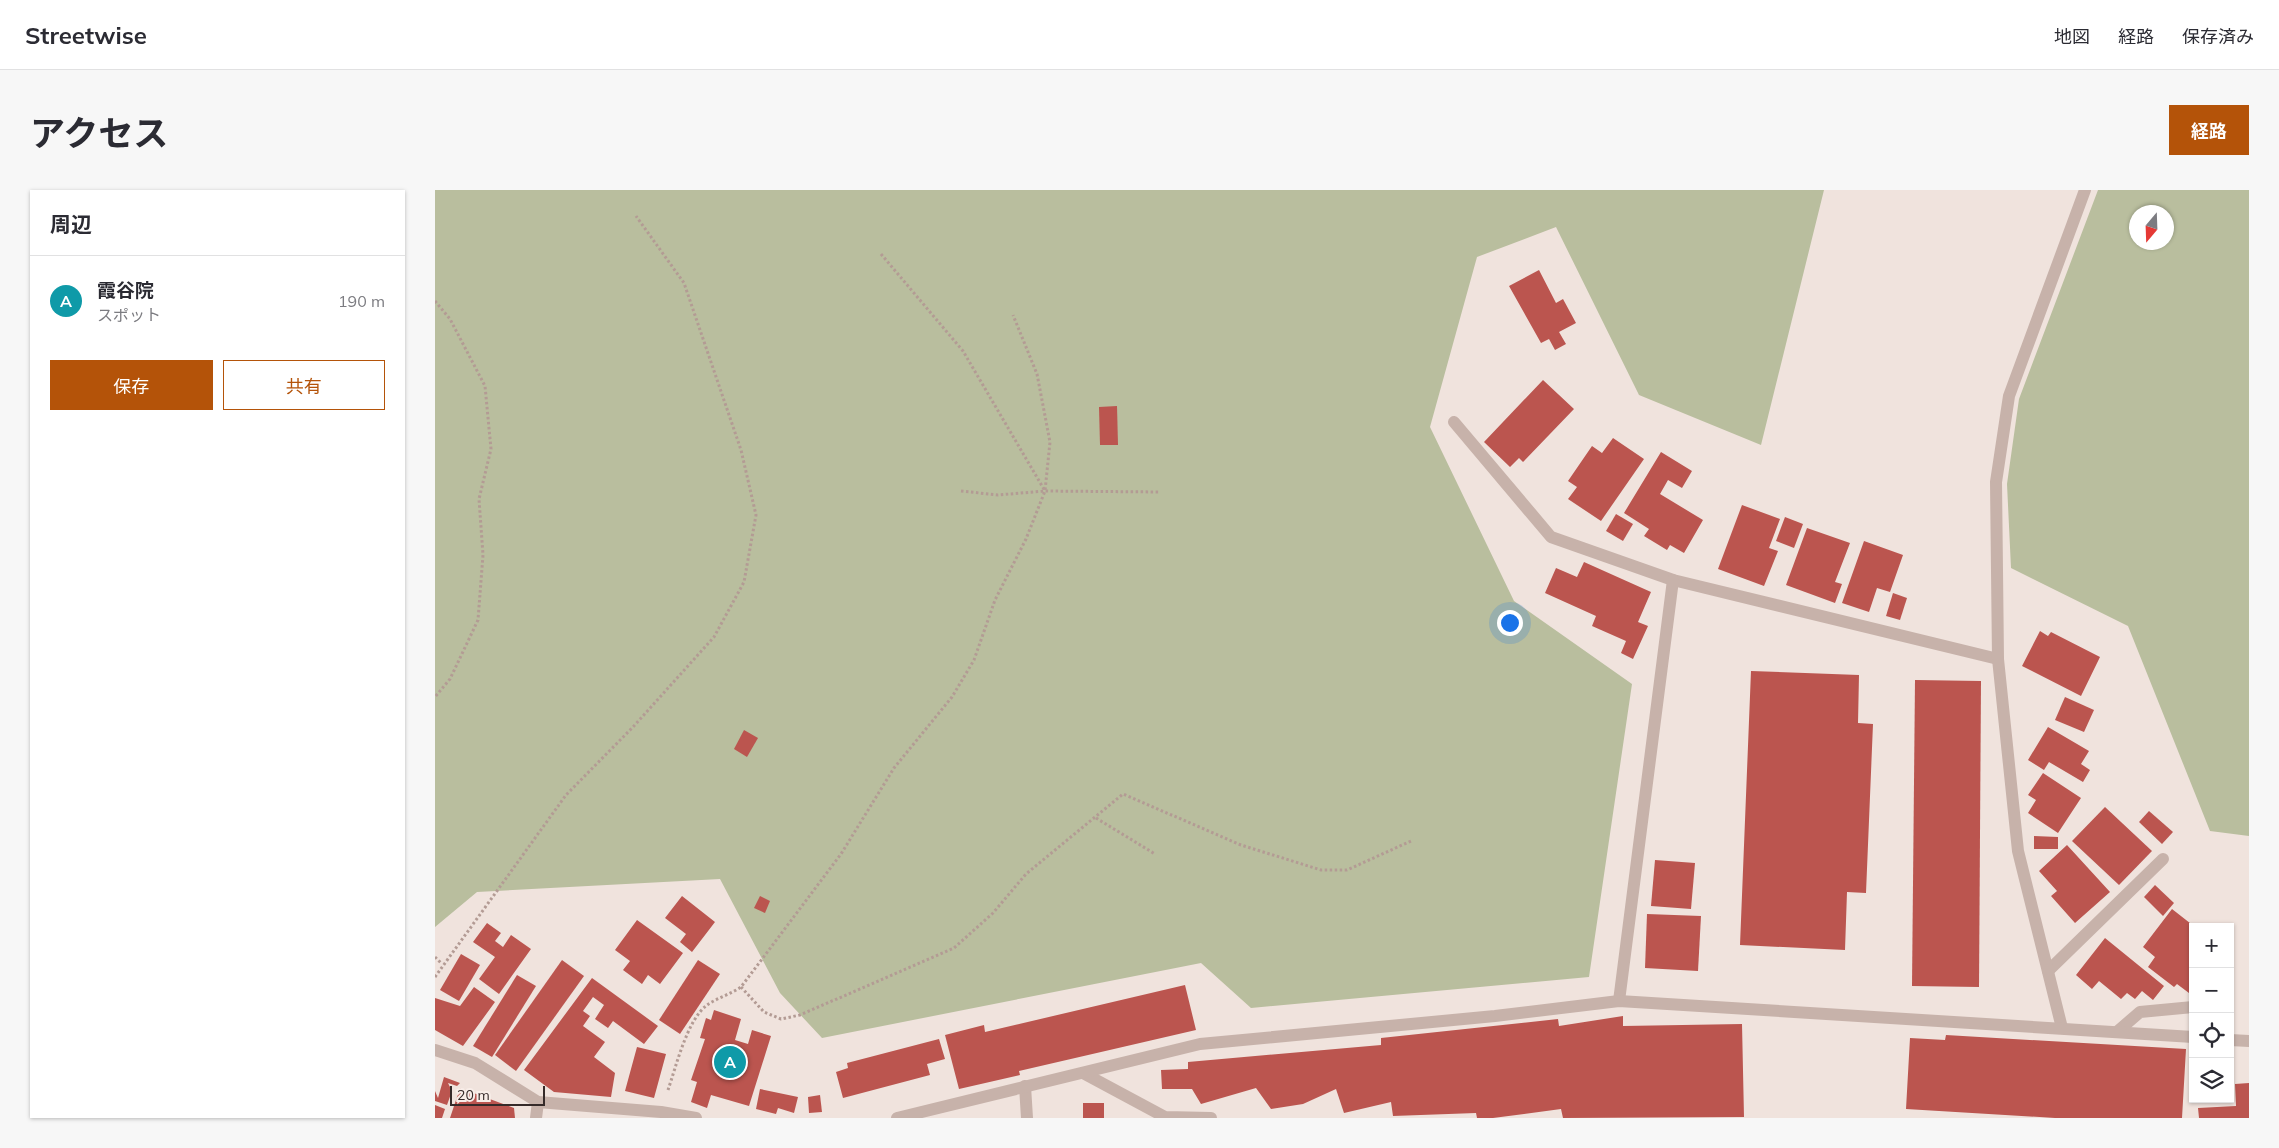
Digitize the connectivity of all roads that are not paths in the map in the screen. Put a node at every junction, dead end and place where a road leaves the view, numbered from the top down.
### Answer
1 (2085, 190) edge
2 (1454, 422) dead end
3 (1673, 580) junction
4 (1998, 658) junction
5 (2163, 859) dead end
6 (2048, 971) junction
7 (1619, 1001) junction
8 (2189, 1007) edge
9 (2062, 1028) junction
10 (2118, 1031) junction
11 (2189, 1037) edge
12 (2234, 1040) edge
13 (2249, 1041) edge
14 (435, 1050) edge
15 (1083, 1072) junction
16 (1025, 1086) junction
17 (538, 1102) junction
18 (536, 1118) edge
19 (696, 1118) edge
20 (897, 1118) edge
21 (1027, 1118) edge
22 (1211, 1118) edge

1 - 4 street
2 - 3 street
3 - 4 street
3 - 7 street
4 - 6 street
5 - 6 street
6 - 9 street
7 - 9 street
7 - 15 street
8 - 10 street
9 - 10 street
10 - 11 street
12 - 13 street
14 - 17 street
15 - 16 street
15 - 22 street
16 - 20 street
16 - 21 street
17 - 18 street
17 - 19 street

